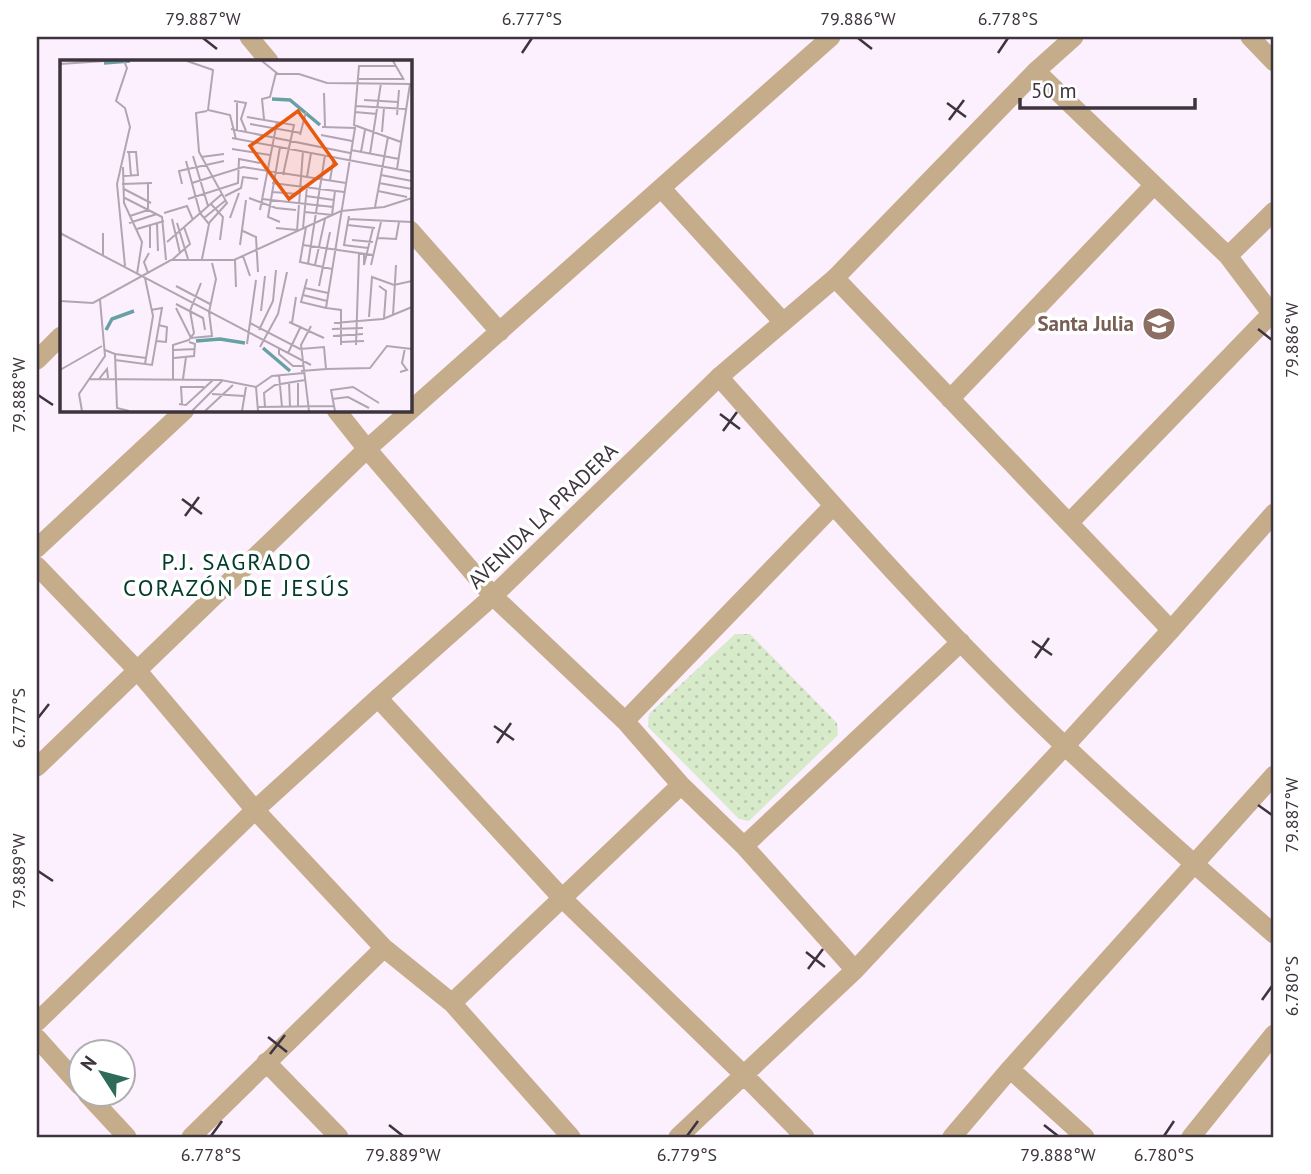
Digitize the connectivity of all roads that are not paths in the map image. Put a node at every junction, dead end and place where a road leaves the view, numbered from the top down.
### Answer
1 (249, 37) edge
2 (831, 37) edge
3 (1074, 37) edge
4 (1250, 37) edge
5 (268, 60) edge
6 (1274, 62) edge
7 (1036, 72) junction
8 (1154, 185) junction
9 (662, 189) junction
10 (1274, 211) edge
11 (411, 231) edge
12 (1227, 257) junction
13 (835, 278) junction
14 (1273, 315) edge
15 (783, 322) junction
16 (499, 332) junction
17 (60, 337) edge
18 (37, 360) edge
19 (719, 377) junction
20 (950, 398) junction
21 (411, 410) edge
22 (184, 411) edge
23 (337, 411) edge
24 (410, 411) edge
25 (367, 449) junction
26 (833, 506) junction
27 (1274, 513) edge
28 (1069, 523) junction
29 (37, 548) edge
30 (37, 566) edge
31 (494, 596) junction
32 (1171, 630) junction
33 (961, 642) junction
34 (137, 670) junction
35 (378, 698) junction
36 (625, 721) junction
37 (1065, 746) junction
38 (38, 764) edge
39 (1274, 775) edge
40 (681, 785) junction
41 (255, 810) junction
42 (744, 846) junction
43 (1195, 865) junction
44 (562, 898) junction
45 (1274, 934) edge
46 (384, 948) junction
47 (855, 970) junction
48 (452, 1003) junction
49 (37, 1022) edge
50 (1274, 1034) edge
51 (37, 1038) edge
52 (266, 1062) junction
53 (1010, 1069) junction
54 (66, 1070) edge
55 (743, 1074) junction
56 (100, 1108) edge
57 (127, 1137) edge
58 (191, 1137) edge
59 (339, 1137) edge
60 (571, 1137) edge
61 (678, 1137) edge
62 (806, 1137) edge
63 (952, 1137) edge
64 (1085, 1137) edge
65 (1191, 1137) edge

1 - 5 street
2 - 9 street
3 - 7 street, AVENIDA LA PRADERA
4 - 6 street
7 - 8 street
7 - 13 street, AVENIDA LA PRADERA
8 - 12 street
8 - 20 street
9 - 15 street
9 - 16 street
10 - 12 street
11 - 16 street
12 - 14 street
13 - 15 street, AVENIDA LA PRADERA
13 - 20 street
14 - 28 street
15 - 19 street, AVENIDA LA PRADERA
16 - 21 street
17 - 18 street
19 - 26 street
19 - 31 street, AVENIDA LA PRADERA
20 - 28 street
22 - 29 street
23 - 25 street
24 - 25 street
25 - 31 street
25 - 34 street
26 - 33 street
26 - 36 street
27 - 32 street
28 - 32 street
30 - 34 street
31 - 35 street, AVENIDA LA PRADERA
31 - 36 street
32 - 37 street
33 - 37 street
33 - 42 street
34 - 38 street
34 - 41 street
35 - 41 street, AVENIDA LA PRADERA
35 - 44 street
36 - 40 street
37 - 43 street
37 - 47 street
39 - 43 street
40 - 42 street
40 - 44 street
41 - 46 street
41 - 49 street, AVENIDA LA PRADERA
42 - 47 street
43 - 45 street
43 - 53 street
44 - 48 street
44 - 55 street
46 - 48 street
46 - 52 street
47 - 55 street
48 - 60 street
50 - 65 street
51 - 54 street
52 - 58 street
52 - 59 street
53 - 63 street
53 - 64 street
55 - 61 street
55 - 62 street
56 - 57 street

